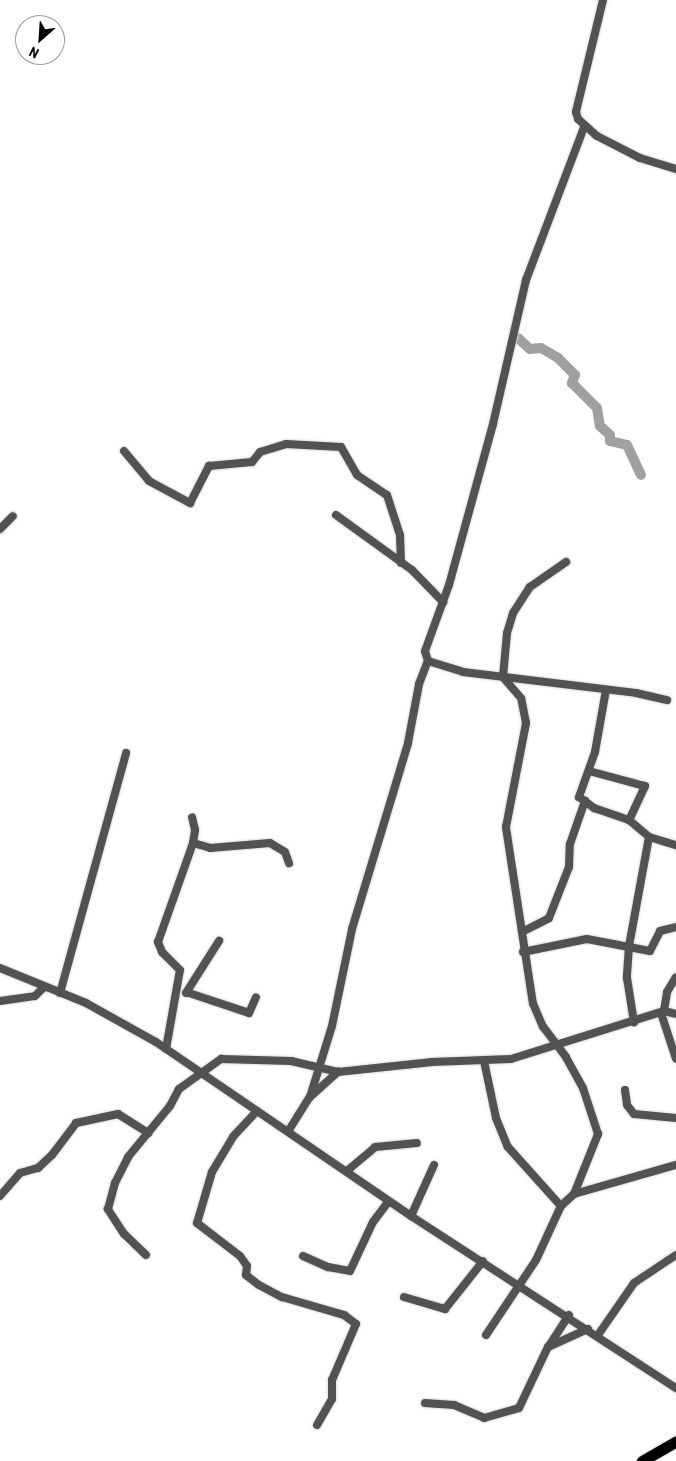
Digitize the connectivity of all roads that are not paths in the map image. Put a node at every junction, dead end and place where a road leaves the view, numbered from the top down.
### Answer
1 (603, 0) edge
2 (584, 127) junction
3 (676, 169) edge
4 (124, 451) dead end
5 (336, 515) dead end
6 (13, 516) dead end
7 (0, 529) edge
8 (566, 562) dead end
9 (401, 563) junction
10 (443, 602) junction
11 (428, 660) junction
12 (503, 677) junction
13 (606, 690) junction
14 (667, 700) dead end
15 (126, 753) dead end
16 (589, 771) junction
17 (585, 801) junction
18 (192, 817) dead end
19 (629, 820) junction
20 (649, 837) junction
21 (193, 843) junction
22 (676, 845) edge
23 (289, 864) dead end
24 (676, 927) edge
25 (522, 932) junction
26 (219, 941) dead end
27 (629, 946) junction
28 (523, 952) junction
29 (0, 968) edge
30 (676, 977) edge
31 (44, 987) junction
32 (178, 992) junction
33 (60, 993) junction
34 (190, 993) junction
35 (256, 997) dead end
36 (0, 1001) edge
37 (663, 1012) junction
38 (676, 1014) edge
39 (634, 1022) junction
40 (556, 1048) junction
41 (166, 1049) junction
42 (676, 1059) edge
43 (484, 1061) junction
44 (317, 1066) junction
45 (338, 1072) junction
46 (200, 1073) junction
47 (625, 1090) dead end
48 (310, 1097) junction
49 (257, 1111) junction
50 (676, 1118) edge
51 (289, 1130) junction
52 (148, 1133) junction
53 (417, 1143) dead end
54 (676, 1164) edge
55 (434, 1165) dead end
56 (348, 1170) junction
57 (574, 1194) junction
58 (0, 1196) edge
59 (390, 1201) junction
60 (561, 1206) junction
61 (412, 1216) junction
62 (146, 1255) dead end
63 (676, 1255) edge
64 (303, 1256) dead end
65 (483, 1261) junction
66 (520, 1283) junction
67 (404, 1297) dead end
68 (569, 1315) junction
69 (588, 1329) junction
70 (486, 1335) dead end
71 (598, 1335) junction
72 (548, 1347) junction
73 (676, 1388) edge
74 (425, 1403) dead end
75 (317, 1425) dead end
76 (676, 1441) edge
77 (642, 1461) edge

1 - 2 street
2 - 3 street
2 - 10 street
4 - 9 street
5 - 9 street
6 - 7 street
8 - 12 street
9 - 10 street
10 - 11 street
11 - 12 street
11 - 44 street
12 - 13 street
12 - 25 street
13 - 14 street
13 - 16 street
15 - 33 street
16 - 17 street
16 - 19 street
17 - 19 street
17 - 25 street
18 - 21 street
19 - 20 street
20 - 22 street
20 - 27 street
21 - 23 street
21 - 32 street
24 - 27 street
25 - 28 street
26 - 34 street
27 - 28 street
27 - 39 street
28 - 40 street
29 - 31 street
30 - 37 street
31 - 33 street
31 - 36 street
32 - 34 street
32 - 41 street
33 - 41 street
34 - 35 street
37 - 38 street
37 - 39 street
37 - 42 street
39 - 40 street
40 - 43 street
40 - 57 street
41 - 46 street
43 - 45 street
43 - 60 street
44 - 45 street
44 - 46 street
44 - 48 street
45 - 48 street
46 - 49 street
46 - 52 street
47 - 50 street
48 - 51 street
49 - 51 street
49 - 75 street
51 - 56 street
52 - 58 street
52 - 62 street
53 - 56 street
54 - 57 street
55 - 61 street
56 - 59 street
57 - 60 street
59 - 61 street
59 - 64 street
60 - 66 street
61 - 65 street
63 - 71 street
65 - 66 street
65 - 67 street
66 - 68 street
66 - 70 street
68 - 69 street
68 - 72 street
69 - 71 street
69 - 72 street
71 - 73 street
72 - 74 street
76 - 77 highway

